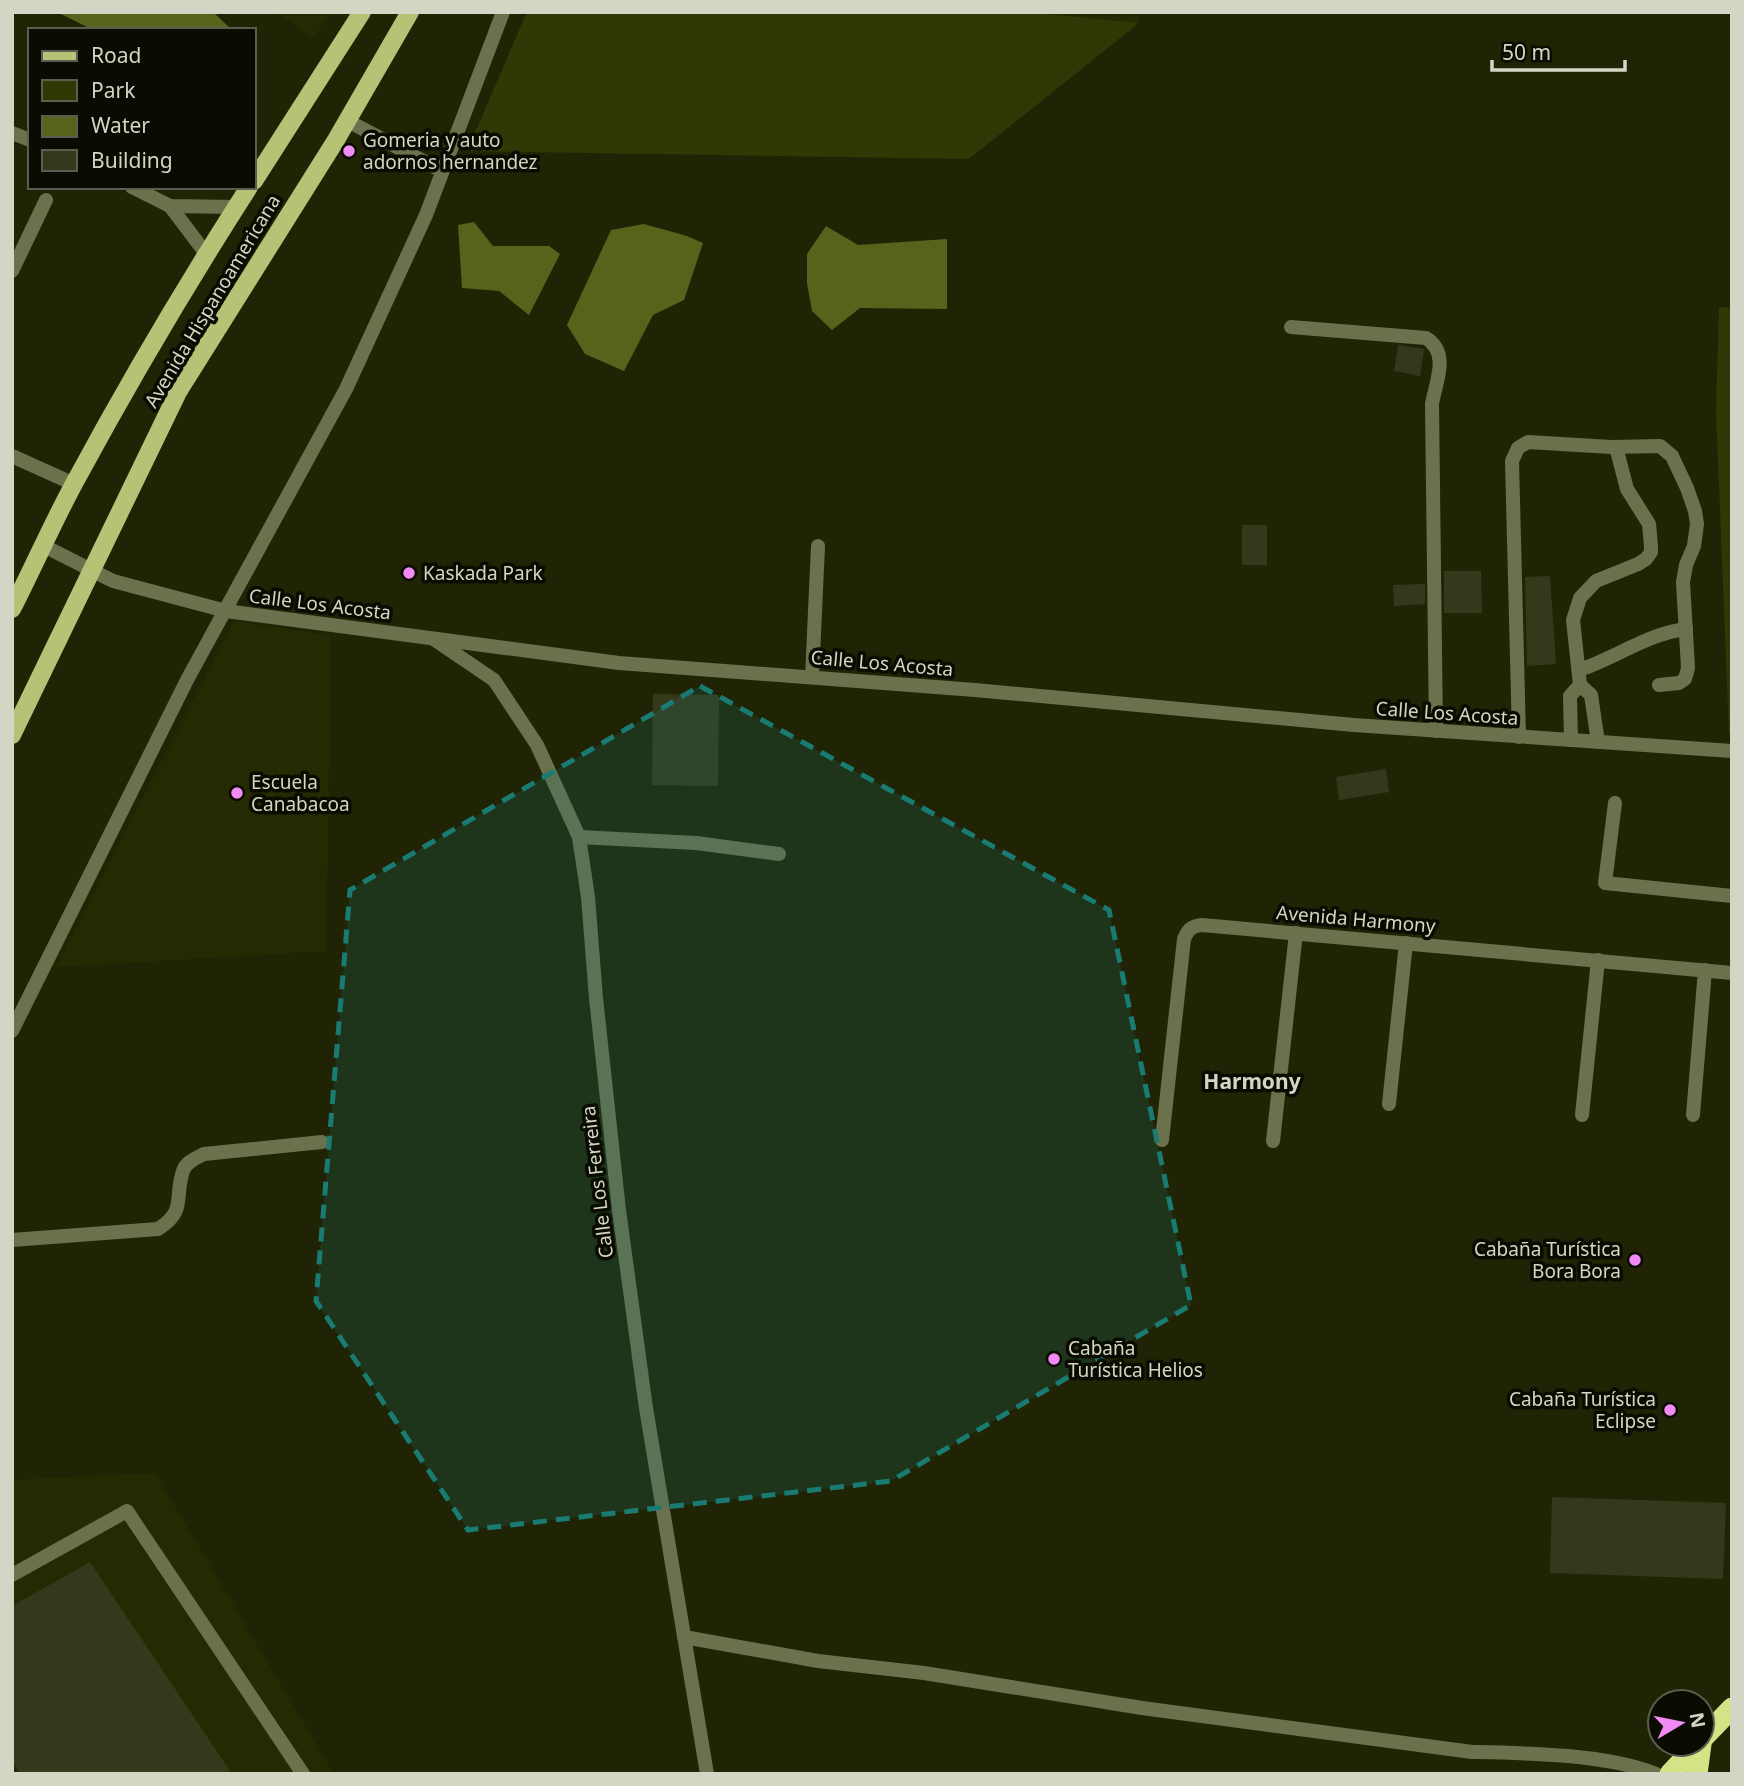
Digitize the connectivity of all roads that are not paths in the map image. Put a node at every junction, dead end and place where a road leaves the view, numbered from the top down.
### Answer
1 (362, 12) edge
2 (410, 12) edge
3 (503, 12) edge
4 (348, 121) junction
5 (442, 171) junction
6 (256, 178) edge
7 (136, 189) edge
8 (248, 189) edge
9 (46, 200) dead end
10 (170, 206) junction
11 (236, 208) junction
12 (207, 255) junction
13 (12, 271) edge
14 (1292, 327) dead end
15 (1616, 447) junction
16 (12, 456) edge
17 (74, 484) junction
18 (44, 545) junction
19 (817, 546) dead end
20 (90, 571) junction
21 (12, 609) edge
22 (226, 611) junction
23 (1686, 629) junction
24 (430, 637) junction
25 (812, 677) junction
26 (1579, 677) junction
27 (1659, 685) dead end
28 (1436, 731) junction
29 (12, 735) edge
30 (1519, 737) junction
31 (1571, 740) junction
32 (1598, 742) junction
33 (1732, 751) edge
34 (1615, 803) dead end
35 (579, 837) junction
36 (779, 854) dead end
37 (1732, 896) edge
38 (1296, 933) junction
39 (1406, 943) junction
40 (1598, 960) junction
41 (1705, 970) junction
42 (1732, 973) edge
43 (12, 1031) edge
44 (1389, 1104) dead end
45 (1582, 1115) dead end
46 (1693, 1115) dead end
47 (1162, 1140) dead end
48 (1273, 1141) dead end
49 (322, 1142) dead end
50 (12, 1240) edge
51 (12, 1575) edge
52 (684, 1637) junction
53 (1732, 1708) edge
54 (1716, 1725) edge
55 (1685, 1758) edge
56 (303, 1774) edge
57 (706, 1774) edge
58 (1656, 1774) edge
59 (1670, 1774) edge

1 - 6 main road, Avenida Hispanoamericana
2 - 4 main road, Avenida Hispanoamericana
3 - 5 street
4 - 5 street
4 - 20 main road, Avenida Hispanoamericana
5 - 22 street
7 - 10 street
8 - 11 main road, Avenida Hispanoamericana
9 - 13 street
10 - 11 street
10 - 12 street
11 - 12 main road, Avenida Hispanoamericana
12 - 17 main road, Avenida Hispanoamericana
14 - 28 street
15 - 23 street
15 - 26 street
15 - 30 street
16 - 17 street
17 - 18 main road, Avenida Hispanoamericana
18 - 20 street, Calle Los Acosta
18 - 21 main road, Avenida Hispanoamericana
19 - 25 street
20 - 22 street, Calle Los Acosta
20 - 29 main road, Avenida Hispanoamericana
22 - 24 street, Calle Los Acosta
22 - 43 street
23 - 26 street
23 - 27 street
24 - 25 street, Calle Los Acosta
24 - 35 street, Calle Los Ferreira
25 - 28 street, Calle Los Acosta
26 - 31 street
26 - 32 street
28 - 30 street, Calle Los Acosta
30 - 31 street, Calle Los Acosta
31 - 32 street, Calle Los Acosta
32 - 33 street, Calle Los Acosta
34 - 37 street
35 - 36 street
35 - 52 street, Calle Los Ferreira
38 - 39 street, Avenida Harmony
38 - 47 street, Avenida Harmony
38 - 48 street
39 - 40 street, Avenida Harmony
39 - 44 street
40 - 41 street, Avenida Harmony
40 - 45 street
41 - 42 street, Avenida Harmony
41 - 46 street
49 - 50 street
51 - 56 street
52 - 57 street, Calle Los Ferreira
52 - 58 street
53 - 54 highway
55 - 59 highway

